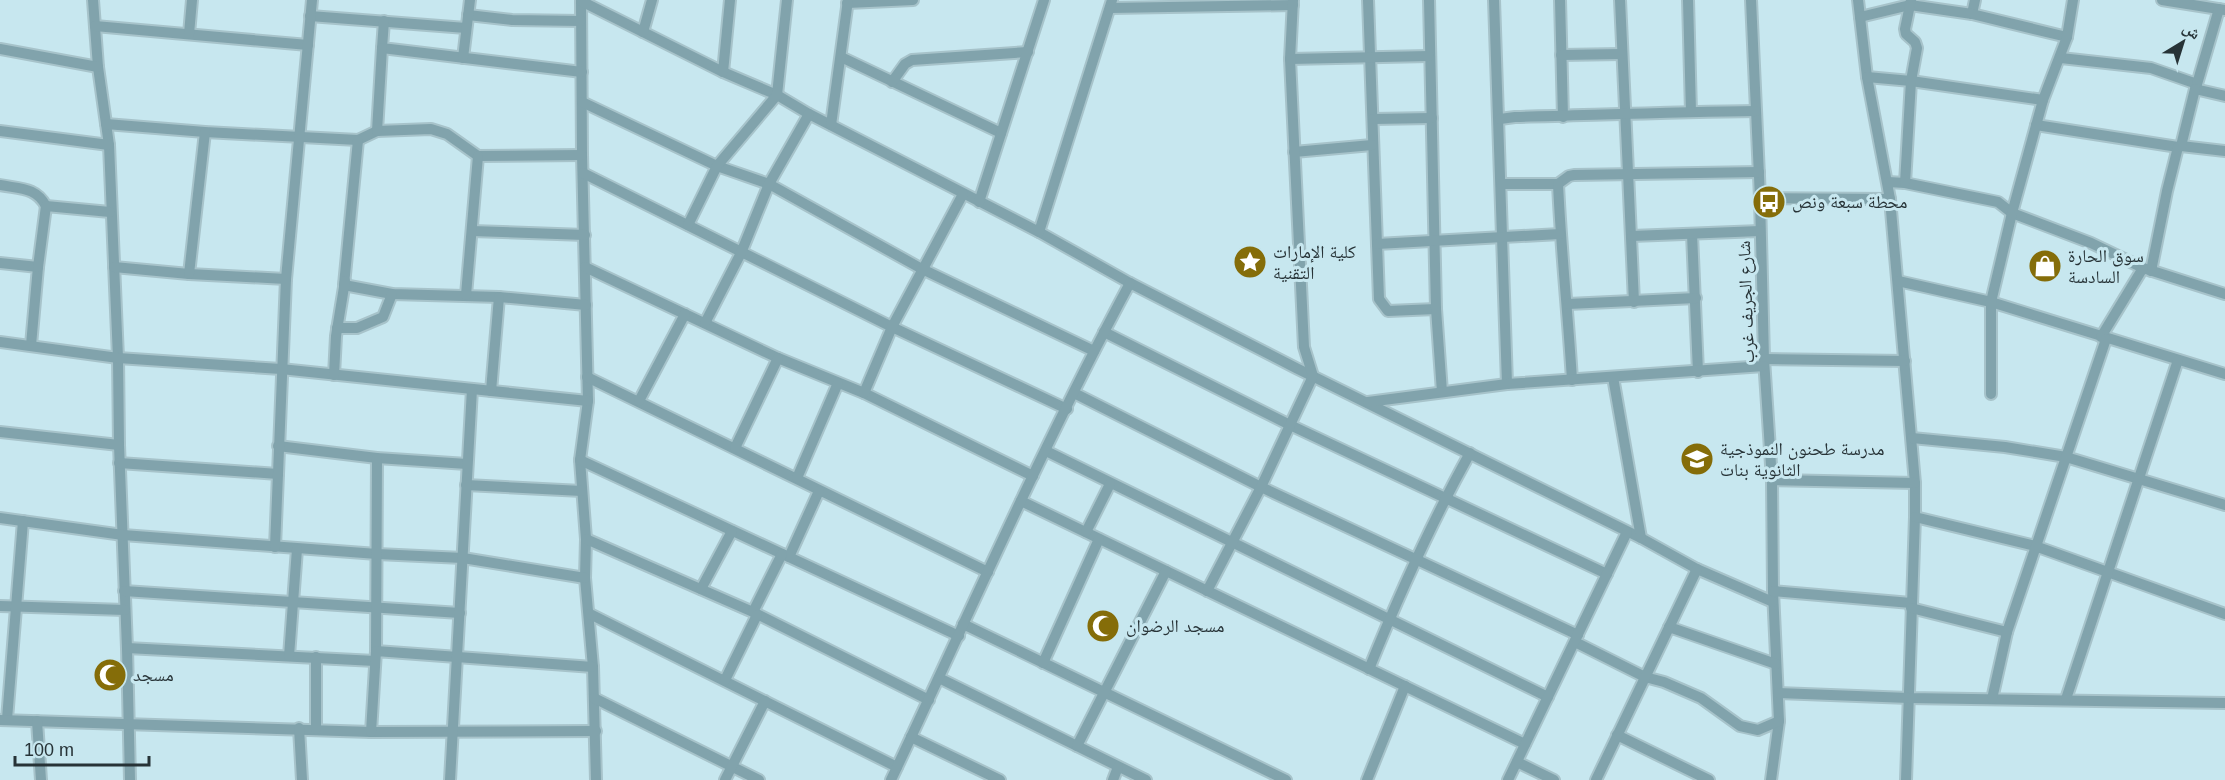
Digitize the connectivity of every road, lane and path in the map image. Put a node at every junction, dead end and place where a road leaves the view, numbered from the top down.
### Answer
1 (93, 0) edge
2 (192, 0) edge
3 (312, 0) edge
4 (470, 0) edge
5 (652, 0) edge
6 (730, 0) edge
7 (787, 0) edge
8 (914, 0) edge
9 (1044, 0) edge
10 (1368, 0) edge
11 (1430, 0) edge
12 (1494, 0) edge
13 (1560, 0) edge
14 (1620, 0) edge
15 (1688, 0) edge
16 (1751, 0) edge
17 (1857, 0) edge
18 (1975, 0) edge
19 (2073, 0) edge
20 (2162, 0) edge
21 (581, 1) edge
22 (848, 2) edge
23 (1293, 2) edge
24 (1911, 2) edge
25 (1111, 4) edge
26 (2222, 10) edge
27 (1972, 14) junction
28 (468, 15) junction
29 (310, 16) junction
30 (1860, 17) junction
31 (384, 21) junction
32 (581, 21) junction
33 (95, 26) junction
34 (466, 28) junction
35 (643, 32) junction
36 (189, 34) junction
37 (2067, 37) junction
38 (308, 45) junction
39 (382, 48) junction
40 (0, 49) edge
41 (1028, 52) junction
42 (1622, 54) junction
43 (1562, 55) junction
44 (1429, 56) junction
45 (841, 57) junction
46 (463, 58) junction
47 (2061, 58) junction
48 (1290, 59) junction
49 (1368, 59) junction
50 (98, 67) junction
51 (582, 72) junction
52 (723, 72) junction
53 (1867, 77) junction
54 (1911, 81) junction
55 (892, 82) junction
56 (2196, 86) junction
57 (777, 95) junction
58 (2225, 96) edge
59 (2043, 100) junction
60 (582, 102) junction
61 (1756, 111) junction
62 (1691, 112) junction
63 (809, 114) junction
64 (1625, 115) junction
65 (1563, 117) junction
66 (1432, 118) junction
67 (1373, 119) junction
68 (1500, 119) junction
69 (106, 124) junction
70 (831, 125) junction
71 (2036, 125) junction
72 (0, 131) edge
73 (377, 131) junction
74 (205, 132) junction
75 (1001, 133) junction
76 (300, 138) junction
77 (358, 140) junction
78 (109, 145) junction
79 (1372, 145) junction
80 (2180, 147) junction
81 (1294, 152) junction
82 (2225, 152) edge
83 (582, 155) junction
84 (478, 156) junction
85 (717, 166) junction
86 (1759, 172) junction
87 (583, 173) junction
88 (1627, 175) junction
89 (1888, 182) junction
90 (1905, 183) junction
91 (769, 184) junction
92 (1501, 184) junction
93 (1558, 184) junction
94 (0, 185) edge
95 (963, 194) junction
96 (1760, 198) junction
97 (1890, 199) junction
98 (979, 202) junction
99 (46, 206) junction
100 (111, 212) junction
101 (2012, 213) junction
102 (688, 225) junction
103 (472, 231) junction
104 (1760, 231) junction
105 (1040, 232) junction
106 (1560, 234) junction
107 (1692, 234) junction
108 (585, 236) junction
109 (1632, 236) junction
110 (1502, 237) junction
111 (1435, 242) junction
112 (1377, 244) junction
113 (741, 253) junction
114 (0, 263) edge
115 (38, 267) junction
116 (114, 267) junction
117 (585, 267) junction
118 (922, 269) junction
119 (2147, 269) junction
120 (189, 274) junction
121 (286, 279) junction
122 (1898, 281) junction
123 (1130, 283) junction
124 (344, 285) junction
125 (392, 294) junction
126 (2225, 294) edge
127 (466, 296) junction
128 (500, 297) junction
129 (1696, 298) junction
130 (1634, 302) junction
131 (1991, 302) junction
132 (1568, 304) junction
133 (586, 305) junction
134 (1436, 309) junction
135 (685, 314) junction
136 (705, 323) junction
137 (892, 327) junction
138 (337, 328) junction
139 (1104, 332) junction
140 (2104, 338) junction
141 (0, 342) edge
142 (31, 345) junction
143 (1094, 351) junction
144 (118, 358) junction
145 (778, 358) junction
146 (2178, 360) junction
147 (1905, 361) junction
148 (1764, 362) junction
149 (281, 369) junction
150 (1698, 372) junction
151 (2225, 374) edge
152 (334, 375) junction
153 (1313, 376) junction
154 (587, 377) junction
155 (1613, 377) junction
156 (1572, 380) junction
157 (838, 383) junction
158 (1507, 384) junction
159 (472, 389) junction
160 (491, 391) junction
161 (1442, 392) junction
162 (864, 393) junction
163 (1074, 393) junction
164 (1991, 394) dead end
165 (588, 401) junction
166 (639, 401) junction
167 (1368, 402) junction
168 (1066, 409) junction
169 (1290, 425) junction
170 (0, 432) edge
171 (1912, 438) junction
172 (119, 444) junction
173 (278, 446) junction
174 (735, 448) junction
175 (1046, 452) junction
176 (1470, 453) junction
177 (2066, 457) junction
178 (377, 458) junction
179 (580, 460) junction
180 (119, 463) junction
181 (467, 464) junction
182 (278, 474) junction
183 (1033, 476) junction
184 (797, 478) junction
185 (2139, 478) junction
186 (1772, 480) junction
187 (1915, 483) junction
188 (1110, 484) junction
189 (466, 485) junction
190 (1261, 487) junction
191 (582, 491) junction
192 (819, 491) junction
193 (1446, 496) junction
194 (1021, 501) junction
195 (2225, 505) edge
196 (1915, 517) junction
197 (0, 518) edge
198 (23, 521) junction
199 (732, 531) junction
200 (1086, 532) junction
201 (1627, 532) junction
202 (123, 535) junction
203 (586, 538) junction
204 (1641, 538) junction
205 (1099, 539) junction
206 (1230, 543) junction
207 (2035, 546) junction
208 (275, 547) junction
209 (297, 549) junction
210 (377, 554) junction
211 (785, 556) junction
212 (463, 558) junction
213 (1416, 558) junction
214 (1697, 569) junction
215 (1166, 571) junction
216 (988, 572) junction
217 (2107, 572) junction
218 (1607, 574) junction
219 (585, 578) junction
220 (701, 589) junction
221 (124, 591) junction
222 (1207, 591) junction
223 (1773, 591) junction
224 (1773, 602) junction
225 (294, 603) junction
226 (1911, 605) junction
227 (0, 606) edge
228 (17, 606) junction
229 (376, 607) junction
230 (124, 610) junction
231 (460, 613) junction
232 (590, 614) junction
233 (755, 614) junction
234 (2225, 614) edge
235 (1389, 621) junction
236 (963, 624) junction
237 (1669, 627) junction
238 (2007, 632) junction
239 (959, 636) junction
240 (1576, 639) junction
241 (127, 648) junction
242 (289, 656) junction
243 (376, 656) junction
244 (458, 656) junction
245 (316, 657) junction
246 (1042, 663) junction
247 (1776, 664) junction
248 (593, 666) junction
249 (1369, 669) junction
250 (1645, 677) junction
251 (939, 678) junction
252 (725, 680) junction
253 (1405, 687) junction
254 (1103, 692) junction
255 (1778, 693) junction
256 (1548, 697) junction
257 (594, 698) junction
258 (1909, 698) junction
259 (1992, 699) junction
260 (2066, 699) junction
261 (929, 700) junction
262 (765, 701) junction
263 (2225, 703) edge
264 (4, 719) edge
265 (37, 721) junction
266 (1779, 721) junction
267 (128, 724) junction
268 (299, 728) junction
269 (316, 729) junction
270 (452, 731) junction
271 (596, 731) junction
272 (370, 732) junction
273 (1617, 735) junction
274 (911, 737) junction
275 (1525, 744) junction
276 (1077, 746) junction
277 (1517, 762) junction
278 (731, 766) junction
279 (897, 767) junction
280 (1118, 767) junction
281 (599, 778) edge
282 (1283, 779) edge
283 (41, 780) edge
284 (130, 780) edge
285 (302, 780) edge
286 (450, 780) edge
287 (725, 780) edge
288 (759, 780) edge
289 (891, 780) edge
290 (1000, 780) edge
291 (1113, 780) edge
292 (1146, 780) edge
293 (1367, 780) edge
294 (1508, 780) edge
295 (1554, 780) edge
296 (1596, 780) edge
297 (1709, 780) edge
298 (1771, 780) edge
299 (1906, 780) edge

1 - 33 street
2 - 36 street
3 - 29 street
4 - 28 street
5 - 35 street
6 - 52 street
7 - 57 street
8 - 22 street
9 - 41 street
10 - 49 street
11 - 44 street
12 - 68 street
13 - 43 street
14 - 42 street
15 - 62 street
16 - 61 street, شارع الجريف غرب
17 - 30 street
18 - 27 street
19 - 37 street
20 - 26 street
21 - 32 street
21 - 35 street
22 - 45 street
23 - 25 street
23 - 48 street
24 - 27 street
24 - 30 street
24 - 54 street
25 - 105 street
26 - 56 street
27 - 37 street
28 - 32 street
28 - 34 street
29 - 31 street
29 - 38 street
30 - 53 street
31 - 34 street
31 - 39 street
32 - 51 street
33 - 36 street
33 - 50 street
34 - 46 street
35 - 52 street
36 - 38 street
37 - 47 street
38 - 76 street
39 - 46 street
39 - 73 street
40 - 50 street
41 - 55 street
41 - 75 street
42 - 43 street
42 - 64 street
43 - 65 street
44 - 49 street
44 - 66 street
45 - 55 street
45 - 70 street
46 - 51 street
47 - 56 street
47 - 59 street
48 - 49 street
48 - 81 street
49 - 67 street
50 - 69 street
51 - 60 street
52 - 57 street
53 - 54 street
53 - 89 street
54 - 59 street
54 - 90 street
55 - 75 street
56 - 58 street
56 - 80 street
57 - 63 street
57 - 85 street
59 - 71 street
60 - 83 street
60 - 85 street
61 - 62 street
61 - 86 street, شارع الجريف غرب
62 - 64 street
63 - 70 street
63 - 91 street
64 - 65 street
64 - 88 street
65 - 68 street
66 - 67 street
66 - 111 street
67 - 79 street
68 - 92 street
69 - 74 street
69 - 78 street
70 - 95 street
71 - 80 street
71 - 101 street
72 - 78 street
73 - 77 street
73 - 84 street
74 - 76 street
74 - 120 street
75 - 98 street
76 - 77 street
76 - 121 street
77 - 124 street
78 - 100 street
79 - 81 street
79 - 112 street
80 - 82 street
80 - 119 street
81 - 153 street
83 - 84 street
83 - 87 street
84 - 103 street
85 - 91 street
85 - 102 street
86 - 88 street
86 - 96 street, شارع الجريف غرب
87 - 102 street
87 - 108 street
88 - 93 street
88 - 109 street
89 - 90 street
89 - 97 street
90 - 101 street
91 - 113 street
91 - 118 street
92 - 93 street
92 - 110 street
93 - 106 street
94 - 99 street
95 - 98 street
95 - 118 street
96 - 97 street
96 - 104 street, شارع الجريف غرب
97 - 122 street
98 - 105 street
99 - 100 street
99 - 115 street
100 - 116 street
101 - 119 street
101 - 131 street
102 - 113 street
103 - 108 street
103 - 127 street
104 - 107 street
104 - 148 street, شارع الجريف غرب
105 - 123 street
106 - 110 street
106 - 132 street
107 - 109 street
107 - 129 street
108 - 117 street
109 - 130 street
110 - 111 street
110 - 158 street
111 - 112 street
111 - 134 street
112 - 134 street
113 - 136 street
113 - 137 street
114 - 115 street
115 - 142 street
116 - 120 street
116 - 144 street
117 - 133 street
117 - 135 street
118 - 137 street
118 - 143 street
119 - 126 street
119 - 140 street
120 - 121 street
121 - 149 street
122 - 131 street
122 - 147 street
123 - 139 street
123 - 153 street
124 - 125 street
124 - 138 street
125 - 127 street
125 - 138 street
127 - 128 street
128 - 133 street
128 - 160 street
129 - 130 street
129 - 150 street
130 - 132 street
131 - 140 street
131 - 164 street
132 - 156 street
133 - 154 street
134 - 161 street
135 - 136 street
135 - 166 street
136 - 145 street
137 - 162 street
137 - 168 street
138 - 152 street
139 - 143 street
139 - 169 street
140 - 146 street
140 - 177 street
141 - 142 street
142 - 144 street
143 - 163 street
144 - 149 street
144 - 172 street
145 - 157 street
145 - 174 street
146 - 151 street
146 - 185 street
147 - 148 street
147 - 171 street
148 - 150 street
148 - 186 street, شارع الجريف غرب
149 - 152 street
149 - 173 street
150 - 155 street
152 - 159 street
153 - 167 street
153 - 169 street
154 - 165 street
154 - 166 street
155 - 156 street
155 - 204 street
156 - 158 street
157 - 162 street
157 - 184 street
158 - 161 street
159 - 160 street
159 - 181 street
160 - 165 street
161 - 167 street
162 - 183 street
163 - 168 street
163 - 190 street
165 - 179 street
166 - 174 street
167 - 176 street
168 - 175 street
169 - 190 street
169 - 193 street
170 - 172 street
171 - 177 street
171 - 187 street
172 - 180 street
173 - 178 street
173 - 182 street
174 - 184 street
175 - 183 street
175 - 188 street
176 - 193 street
176 - 201 street
177 - 185 street
177 - 207 street
178 - 181 street
178 - 210 street
179 - 191 street
179 - 199 street
180 - 182 street
180 - 202 street
181 - 189 street
182 - 208 street
183 - 194 street
184 - 192 street
185 - 195 street
185 - 217 street
186 - 187 street
186 - 223 street, شارع الجريف غرب
187 - 196 street
188 - 200 street
188 - 206 street
189 - 191 street
189 - 212 street
190 - 206 street
190 - 213 street
191 - 203 street
192 - 211 street
192 - 216 street
193 - 213 street
193 - 218 street
194 - 200 street
194 - 216 street
196 - 207 street
196 - 226 street
197 - 198 street
198 - 202 street
198 - 228 street
199 - 211 street
199 - 220 street
200 - 205 street
201 - 204 street
201 - 218 street
202 - 208 street
202 - 221 street
203 - 219 street
203 - 220 street
204 - 214 street
205 - 215 street
205 - 246 street
206 - 222 street
206 - 235 street
207 - 217 street
207 - 238 street
208 - 209 street
209 - 210 street
209 - 225 street
210 - 212 street
210 - 229 street
211 - 233 street
211 - 239 street
212 - 219 street
212 - 231 street
213 - 235 street
213 - 240 street
214 - 224 street
214 - 237 street
215 - 222 street
215 - 254 street
216 - 236 street
217 - 234 street
217 - 260 street
218 - 240 street
219 - 232 street
220 - 233 street
221 - 225 street
221 - 230 street
222 - 249 street
223 - 224 street, شارع الجريف غرب
223 - 226 street
224 - 247 street, شارع الجريف غرب
225 - 229 street
225 - 242 street
226 - 238 street
226 - 258 street
227 - 228 street
228 - 230 street
228 - 264 street
229 - 231 street
229 - 243 street
230 - 241 street
231 - 244 street
232 - 248 street
232 - 252 street
233 - 252 street
233 - 261 street
235 - 249 street
235 - 256 street
236 - 239 street
236 - 246 street
237 - 247 street
237 - 250 street
238 - 259 street
239 - 251 street
240 - 250 street
240 - 256 street
241 - 242 street
241 - 267 street
242 - 245 street
243 - 244 street
243 - 245 street
243 - 272 street
244 - 248 street
244 - 270 street
245 - 269 street
246 - 254 street
247 - 255 street, شارع الجريف غرب
248 - 257 street
249 - 253 street
250 - 266 street
250 - 273 street
251 - 261 street
251 - 276 street
252 - 262 street
253 - 275 street
253 - 293 street
254 - 276 street
254 - 282 street
255 - 258 street
255 - 266 street, شارع الجريف غرب
256 - 275 street
257 - 271 street
257 - 278 street
258 - 259 street
258 - 299 street
259 - 260 street
260 - 263 street
261 - 274 street
262 - 278 street
262 - 279 street
264 - 265 street
265 - 267 street
265 - 283 street
266 - 298 street, شارع الجريف غرب
267 - 268 street
267 - 284 street
268 - 269 street
268 - 285 street
269 - 272 street
270 - 271 street
270 - 272 street
270 - 286 street
271 - 281 street
273 - 296 street
273 - 297 street
274 - 279 street
274 - 290 street
275 - 277 street
276 - 280 street
277 - 294 street
277 - 295 street
278 - 287 street
278 - 288 street
279 - 289 street
280 - 291 street
280 - 292 street

